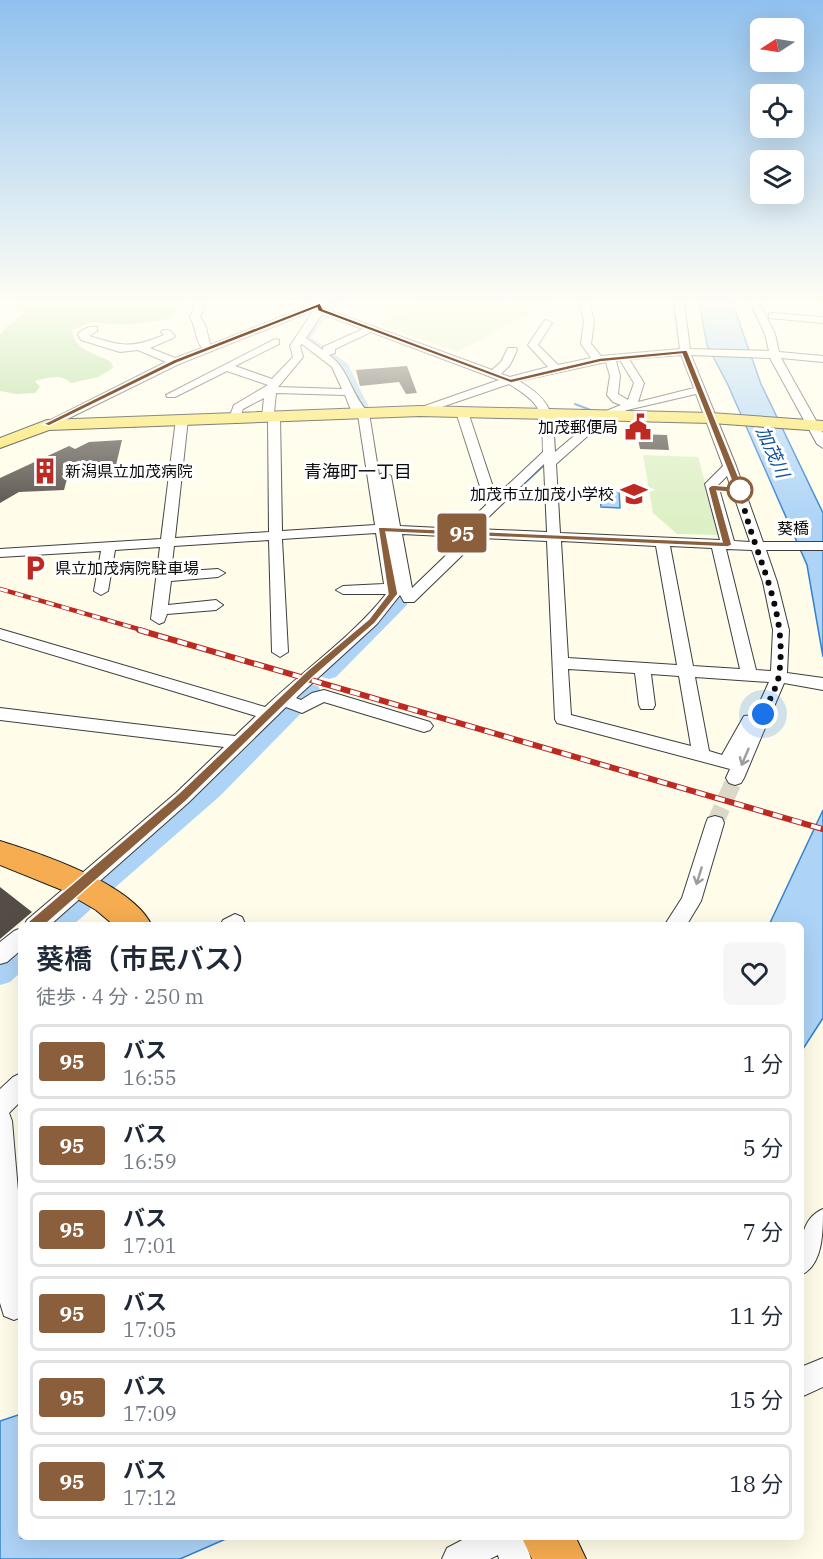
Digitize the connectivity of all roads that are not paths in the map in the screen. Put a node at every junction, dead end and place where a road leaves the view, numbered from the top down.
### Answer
1 (149, 375) edge
2 (206, 375) edge
3 (246, 375) edge
4 (282, 375) edge
5 (341, 375) edge
6 (493, 375) edge
7 (534, 375) edge
8 (614, 375) edge
9 (634, 375) edge
10 (696, 375) edge
11 (786, 375) edge
12 (511, 381) junction
13 (272, 386) junction
14 (701, 390) junction
15 (350, 392) junction
16 (171, 394) dead end
17 (631, 405) junction
18 (420, 411) junction
19 (462, 412) junction
20 (368, 413) junction
21 (548, 414) junction
22 (607, 415) junction
23 (271, 416) junction
24 (235, 418) junction
25 (182, 419) junction
26 (715, 419) junction
27 (47, 424) junction
28 (814, 425) edge
29 (0, 443) edge
30 (823, 444) edge
31 (550, 459) junction
32 (730, 466) junction
33 (712, 488) junction
34 (740, 490) junction
35 (493, 505) junction
36 (388, 529) junction
37 (471, 533) junction
38 (276, 535) junction
39 (554, 536) junction
40 (662, 541) junction
41 (168, 542) junction
42 (723, 544) junction
43 (109, 545) junction
44 (760, 546) junction
45 (823, 546) edge
46 (0, 553) edge
47 (218, 573) dead end
48 (163, 577) junction
49 (343, 590) dead end
50 (101, 591) dead end
51 (402, 592) junction
52 (216, 605) dead end
53 (0, 634) edge
54 (280, 652) dead end
55 (561, 663) junction
56 (642, 668) junction
57 (686, 670) junction
58 (749, 675) junction
59 (779, 677) junction
60 (823, 684) edge
61 (292, 702) junction
62 (646, 705) dead end
63 (0, 714) edge
64 (268, 714) junction
65 (763, 714) junction
66 (424, 726) dead end
67 (241, 743) junction
68 (700, 755) junction
69 (735, 778) tunnel mouth
70 (715, 823) tunnel mouth
71 (0, 853) edge
72 (80, 886) junction
73 (39, 922) edge
74 (133, 922) edge
75 (677, 922) edge
76 (18, 940) edge
77 (0, 955) edge
78 (18, 1088) edge
79 (0, 1105) edge
80 (0, 1121) edge
81 (13, 1192) edge
82 (823, 1222) edge
83 (4, 1242) edge
84 (804, 1257) edge
85 (12, 1306) edge
86 (823, 1372) edge
87 (804, 1381) edge
88 (493, 1540) edge
89 (510, 1540) edge
90 (548, 1540) edge
91 (458, 1559) edge
92 (515, 1559) edge
93 (562, 1559) edge

1 - 27 street
2 - 16 street
3 - 13 street
4 - 13 street
5 - 15 street
6 - 12 street
7 - 12 street
8 - 17 street
9 - 17 street
10 - 14 street
11 - 28 street
12 - 18 street
12 - 21 street
13 - 15 street
13 - 23 street
13 - 24 street
14 - 17 street
14 - 26 street
15 - 20 street
17 - 22 street
18 - 19 main road
18 - 20 main road
19 - 21 main road
19 - 35 street
20 - 23 main road
20 - 36 street
21 - 22 main road
21 - 31 street
22 - 26 main road
22 - 31 street
23 - 24 main road
23 - 38 street
24 - 25 main road
25 - 27 main road
25 - 41 street
26 - 28 main road
26 - 32 street
27 - 29 main road
28 - 30 street
31 - 35 street
31 - 39 street
32 - 33 street
32 - 34 street
33 - 34 street
33 - 42 street
34 - 44 street
35 - 37 street
36 - 37 street, 葵橋
36 - 38 street, 葵橋
36 - 51 street
37 - 39 street, 葵橋
37 - 51 street
38 - 41 street, 葵橋
38 - 54 street
39 - 40 street, 葵橋
39 - 55 street
40 - 42 street, 葵橋
40 - 57 street
41 - 43 street, 葵橋
41 - 48 street
42 - 44 street, 葵橋
42 - 58 street
43 - 46 street, 葵橋
43 - 50 street
44 - 45 street, 葵橋
44 - 59 street
47 - 48 street
48 - 52 street
49 - 51 street
51 - 61 street
53 - 64 street
55 - 56 street
55 - 68 street
56 - 57 street
56 - 62 street
57 - 58 street
57 - 68 street
58 - 59 street
59 - 60 street
59 - 65 street
61 - 64 street
61 - 66 street
63 - 67 street
64 - 67 street
65 - 68 street
65 -> 69 street
67 - 72 street
70 -> 75 street
71 - 72 highway
72 - 73 street
72 - 74 highway
76 - 77 street
78 - 79 street
80 - 81 street
81 - 83 street
82 - 84 street
83 - 85 street
86 - 87 street
88 - 91 street
89 - 92 street
90 - 93 highway

